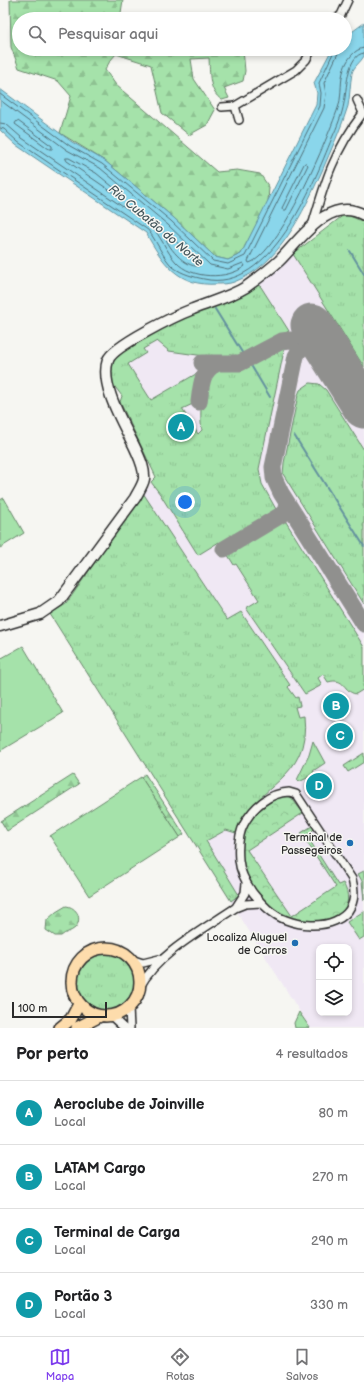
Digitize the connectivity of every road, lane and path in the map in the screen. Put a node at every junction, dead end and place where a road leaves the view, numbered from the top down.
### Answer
1 (348, 0) edge
2 (342, 12) edge
3 (308, 56) edge
4 (357, 100) dead end
5 (235, 106) junction
6 (222, 107) dead end
7 (239, 120) dead end
8 (364, 215) edge
9 (312, 226) junction
10 (0, 626) edge
11 (246, 883) junction
12 (261, 903) junction
13 (235, 908) junction
14 (163, 958) junction
15 (132, 959) junction
16 (140, 987) junction
17 (79, 1004) junction
18 (129, 1008) junction
19 (105, 1016) junction
20 (60, 1028) edge
21 (77, 1028) edge
22 (124, 1028) edge
23 (130, 1028) edge

1 - 2 street
3 - 5 street
4 - 9 street
5 - 6 street
5 - 7 street
8 - 9 street
9 - 10 street
11 - 12 street
11 - 12 street
11 - 13 street
12 - 13 street
13 - 14 street
14 - 15 street
14 - 16 street
15 - 16 main road
15 - 17 main road
16 - 18 main road
17 - 19 main road
17 - 20 main road
18 - 19 main road
18 - 23 street
19 - 21 main road
19 - 22 street

